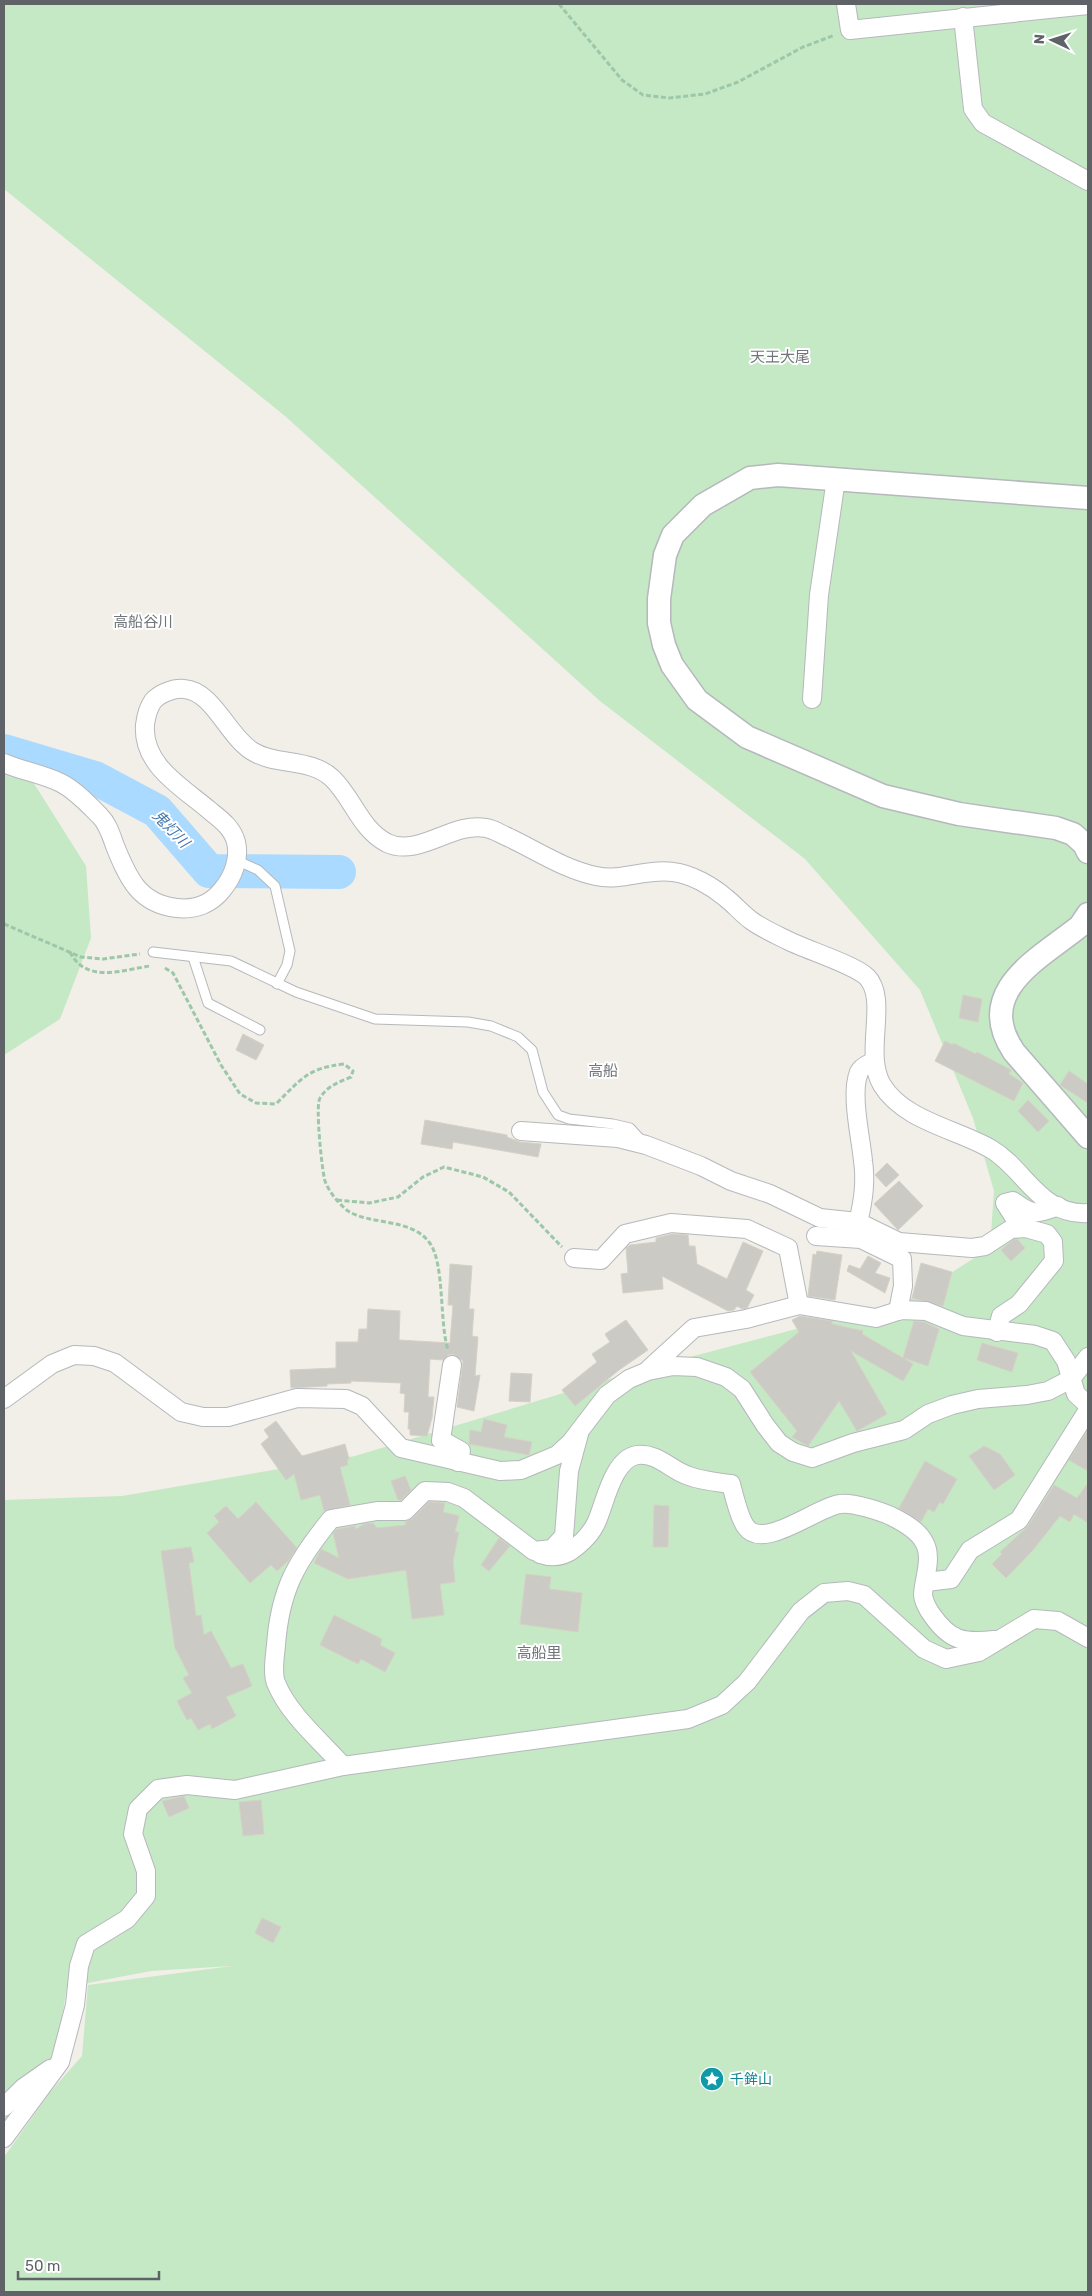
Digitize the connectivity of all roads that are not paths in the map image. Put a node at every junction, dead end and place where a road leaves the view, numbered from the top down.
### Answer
1 (846, 4) edge
2 (1088, 5) edge
3 (963, 17) junction
4 (1088, 181) edge
5 (836, 479) junction
6 (1088, 498) edge
7 (812, 699) dead end
8 (4, 763) edge
9 (1088, 852) edge
10 (236, 860) junction
11 (1088, 914) edge
12 (153, 952) road end
13 (193, 957) junction
14 (277, 984) junction
15 (260, 1030) dead end
16 (874, 1061) junction
17 (521, 1131) dead end
18 (1088, 1137) edge
19 (646, 1145) junction
20 (1058, 1206) junction
21 (1087, 1214) edge
22 (858, 1222) junction
23 (1021, 1228) junction
24 (816, 1236) dead end
25 (574, 1258) road end
26 (799, 1305) junction
27 (898, 1311) junction
28 (997, 1332) junction
29 (1088, 1357) edge
30 (452, 1365) road end
31 (648, 1371) junction
32 (1071, 1379) junction
33 (4, 1399) edge
34 (1088, 1405) edge
35 (1088, 1410) edge
36 (581, 1429) junction
37 (458, 1462) junction
38 (534, 1551) junction
39 (926, 1582) junction
40 (1088, 1638) edge
41 (999, 1640) junction
42 (343, 1766) junction
43 (60, 2062) junction
44 (4, 2107) edge
45 (4, 2138) edge

1 - 3 street
2 - 3 street
3 - 4 street
5 - 6 street
5 - 7 street
5 - 9 street
8 - 10 street
10 - 14 lane
10 - 16 street
11 - 18 street
12 - 13 lane
13 - 14 lane
13 - 15 lane
14 - 19 lane
16 - 20 street
16 - 22 street
17 - 19 street
19 - 22 street
20 - 21 street
20 - 23 street
22 - 23 street
23 - 28 street
24 - 27 street
25 - 26 street
26 - 27 street
26 - 31 street
27 - 28 street
28 - 32 street
29 - 32 street
30 - 37 street
31 - 32 street
31 - 36 street
32 - 34 street
33 - 37 street
35 - 39 street
36 - 37 street
36 - 38 street
38 - 39 street
38 - 42 street
39 - 41 street
40 - 41 street
41 - 42 street
42 - 43 street
43 - 44 street
43 - 45 street

